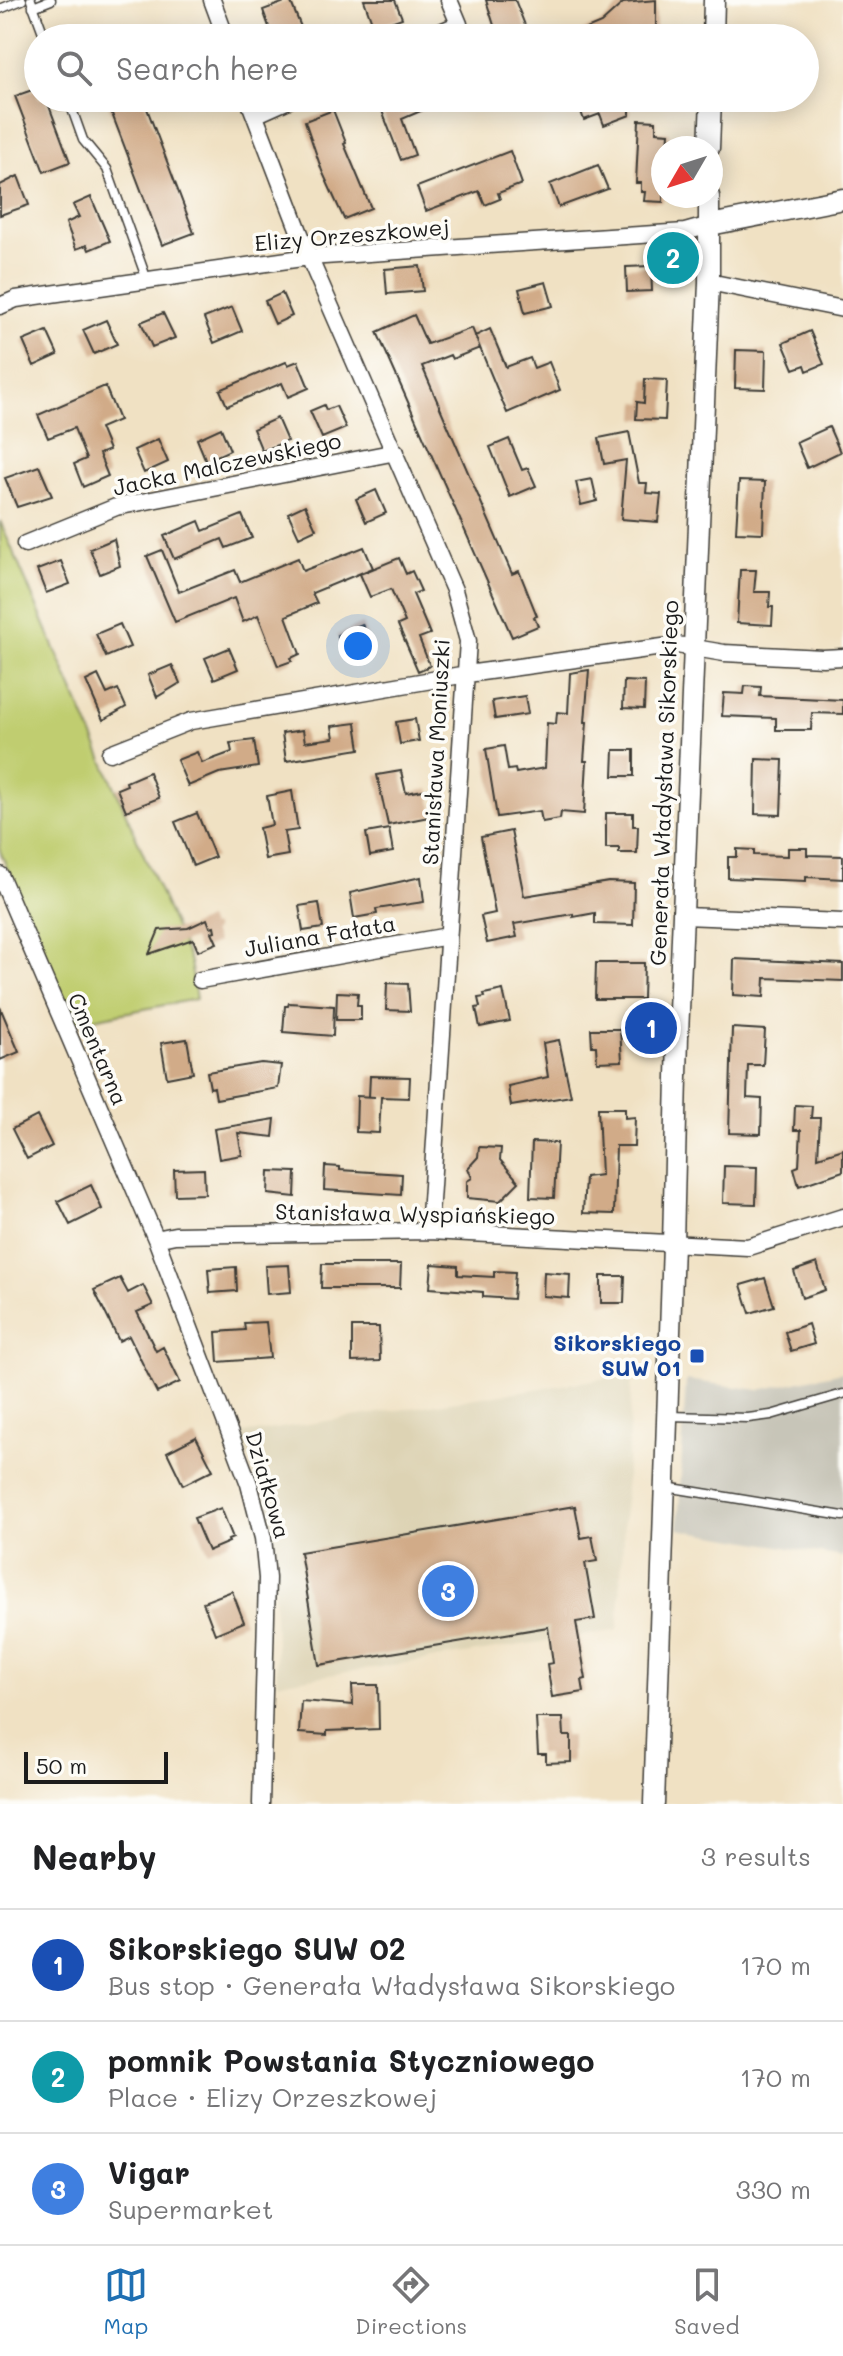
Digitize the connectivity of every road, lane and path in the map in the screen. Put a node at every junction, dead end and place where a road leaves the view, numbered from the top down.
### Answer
1 (22, 0) edge
2 (51, 0) edge
3 (212, 0) edge
4 (449, 0) edge
5 (714, 0) edge
6 (32, 3) edge
7 (0, 9) edge
8 (40, 24) edge
9 (221, 24) edge
10 (459, 24) edge
11 (713, 24) edge
12 (73, 112) edge
13 (254, 112) edge
14 (262, 112) edge
15 (710, 112) edge
16 (255, 115) junction
17 (709, 136) edge
18 (843, 199) edge
19 (709, 208) edge
20 (710, 225) junction
21 (309, 257) junction
22 (147, 280) junction
23 (709, 282) junction
24 (0, 306) edge
25 (843, 309) edge
26 (396, 452) junction
27 (25, 544) dead end
28 (694, 648) junction
29 (843, 657) edge
30 (467, 674) junction
31 (110, 753) dead end
32 (0, 875) edge
33 (683, 916) junction
34 (843, 922) edge
35 (448, 936) junction
36 (200, 980) dead end
37 (843, 1217) edge
38 (429, 1231) junction
39 (156, 1239) junction
40 (673, 1244) junction
41 (843, 1394) edge
42 (667, 1416) junction
43 (664, 1486) junction
44 (843, 1516) edge
45 (261, 1804) edge
46 (654, 1804) edge

1 - 7 lane
2 - 6 lane
3 - 9 street
4 - 10 street
5 - 11 street
6 - 8 lane
12 - 22 lane
13 - 16 street, Stanisława Moniuszki
14 - 16 street
15 - 17 street
16 - 21 street, Stanisława Moniuszki
18 - 20 street
19 - 20 street, Generała Władysława Sikorskiego
20 - 21 street, Elizy Orzeszkowej
20 - 23 street, Generała Władysława Sikorskiego
21 - 22 street, Elizy Orzeszkowej
21 - 26 street, Stanisława Moniuszki
22 - 24 street, Elizy Orzeszkowej
23 - 25 street
23 - 28 street, Generała Władysława Sikorskiego
26 - 27 street, Jacka Malczewskiego
26 - 30 street, Stanisława Moniuszki
28 - 29 street
28 - 30 street
28 - 33 street, Generała Władysława Sikorskiego
30 - 31 street
30 - 35 street, Stanisława Moniuszki
32 - 39 street, Cmentarna
33 - 34 street
33 - 40 street, Generała Władysława Sikorskiego
35 - 36 street, Juliana Fałata
35 - 38 street, Stanisława Moniuszki
37 - 40 street, Stanisława Wyspiańskiego
38 - 39 street, Stanisława Wyspiańskiego
38 - 40 street, Stanisława Wyspiańskiego
39 - 45 street, Działkowa
40 - 42 street, Generała Władysława Sikorskiego
41 - 42 lane
42 - 43 street, Generała Władysława Sikorskiego
43 - 44 lane
43 - 46 street, Generała Władysława Sikorskiego

